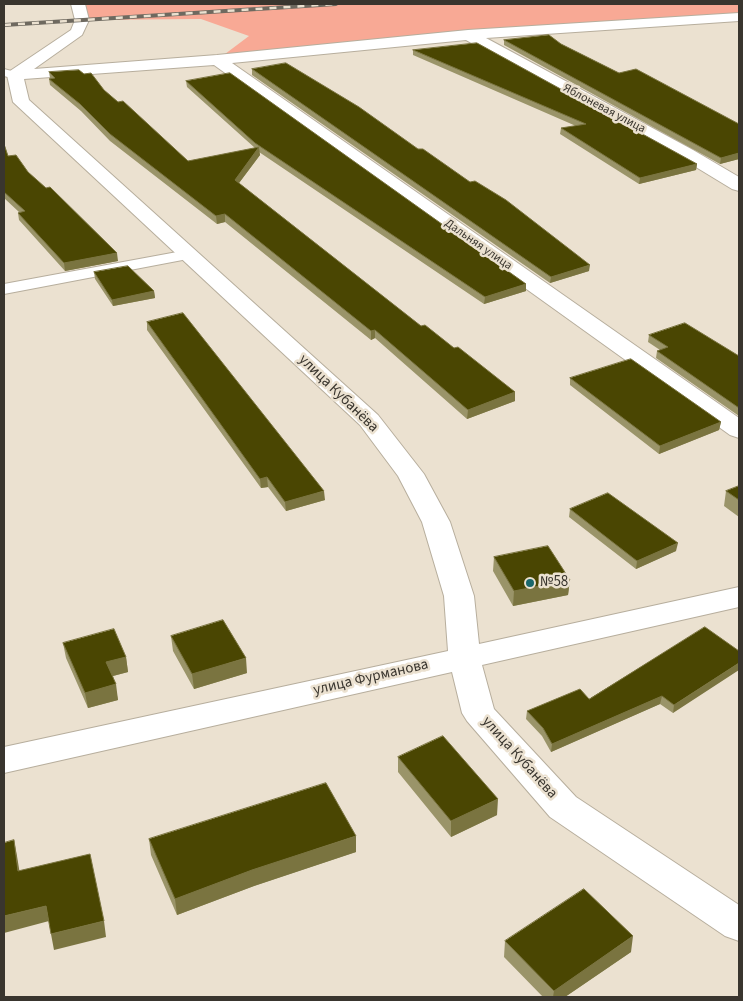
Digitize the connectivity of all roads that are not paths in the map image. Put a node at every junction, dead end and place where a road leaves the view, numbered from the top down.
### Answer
1 (78, 4) edge
2 (739, 17) edge
3 (468, 35) junction
4 (217, 60) junction
5 (9, 74) edge
6 (739, 185) edge
7 (188, 255) junction
8 (4, 288) edge
9 (739, 430) edge
10 (739, 597) edge
11 (464, 657) junction
12 (4, 760) edge
13 (739, 925) edge

1 - 5 street
2 - 3 street
3 - 4 street
3 - 6 street, Яблоневая улица
4 - 5 street
4 - 9 street, Дальняя улица
5 - 7 street, улица Кубанёва
7 - 8 lane
7 - 11 street, улица Кубанёва
10 - 11 street, улица Фурманова
11 - 12 street, улица Фурманова
11 - 13 street, улица Кубанёва

